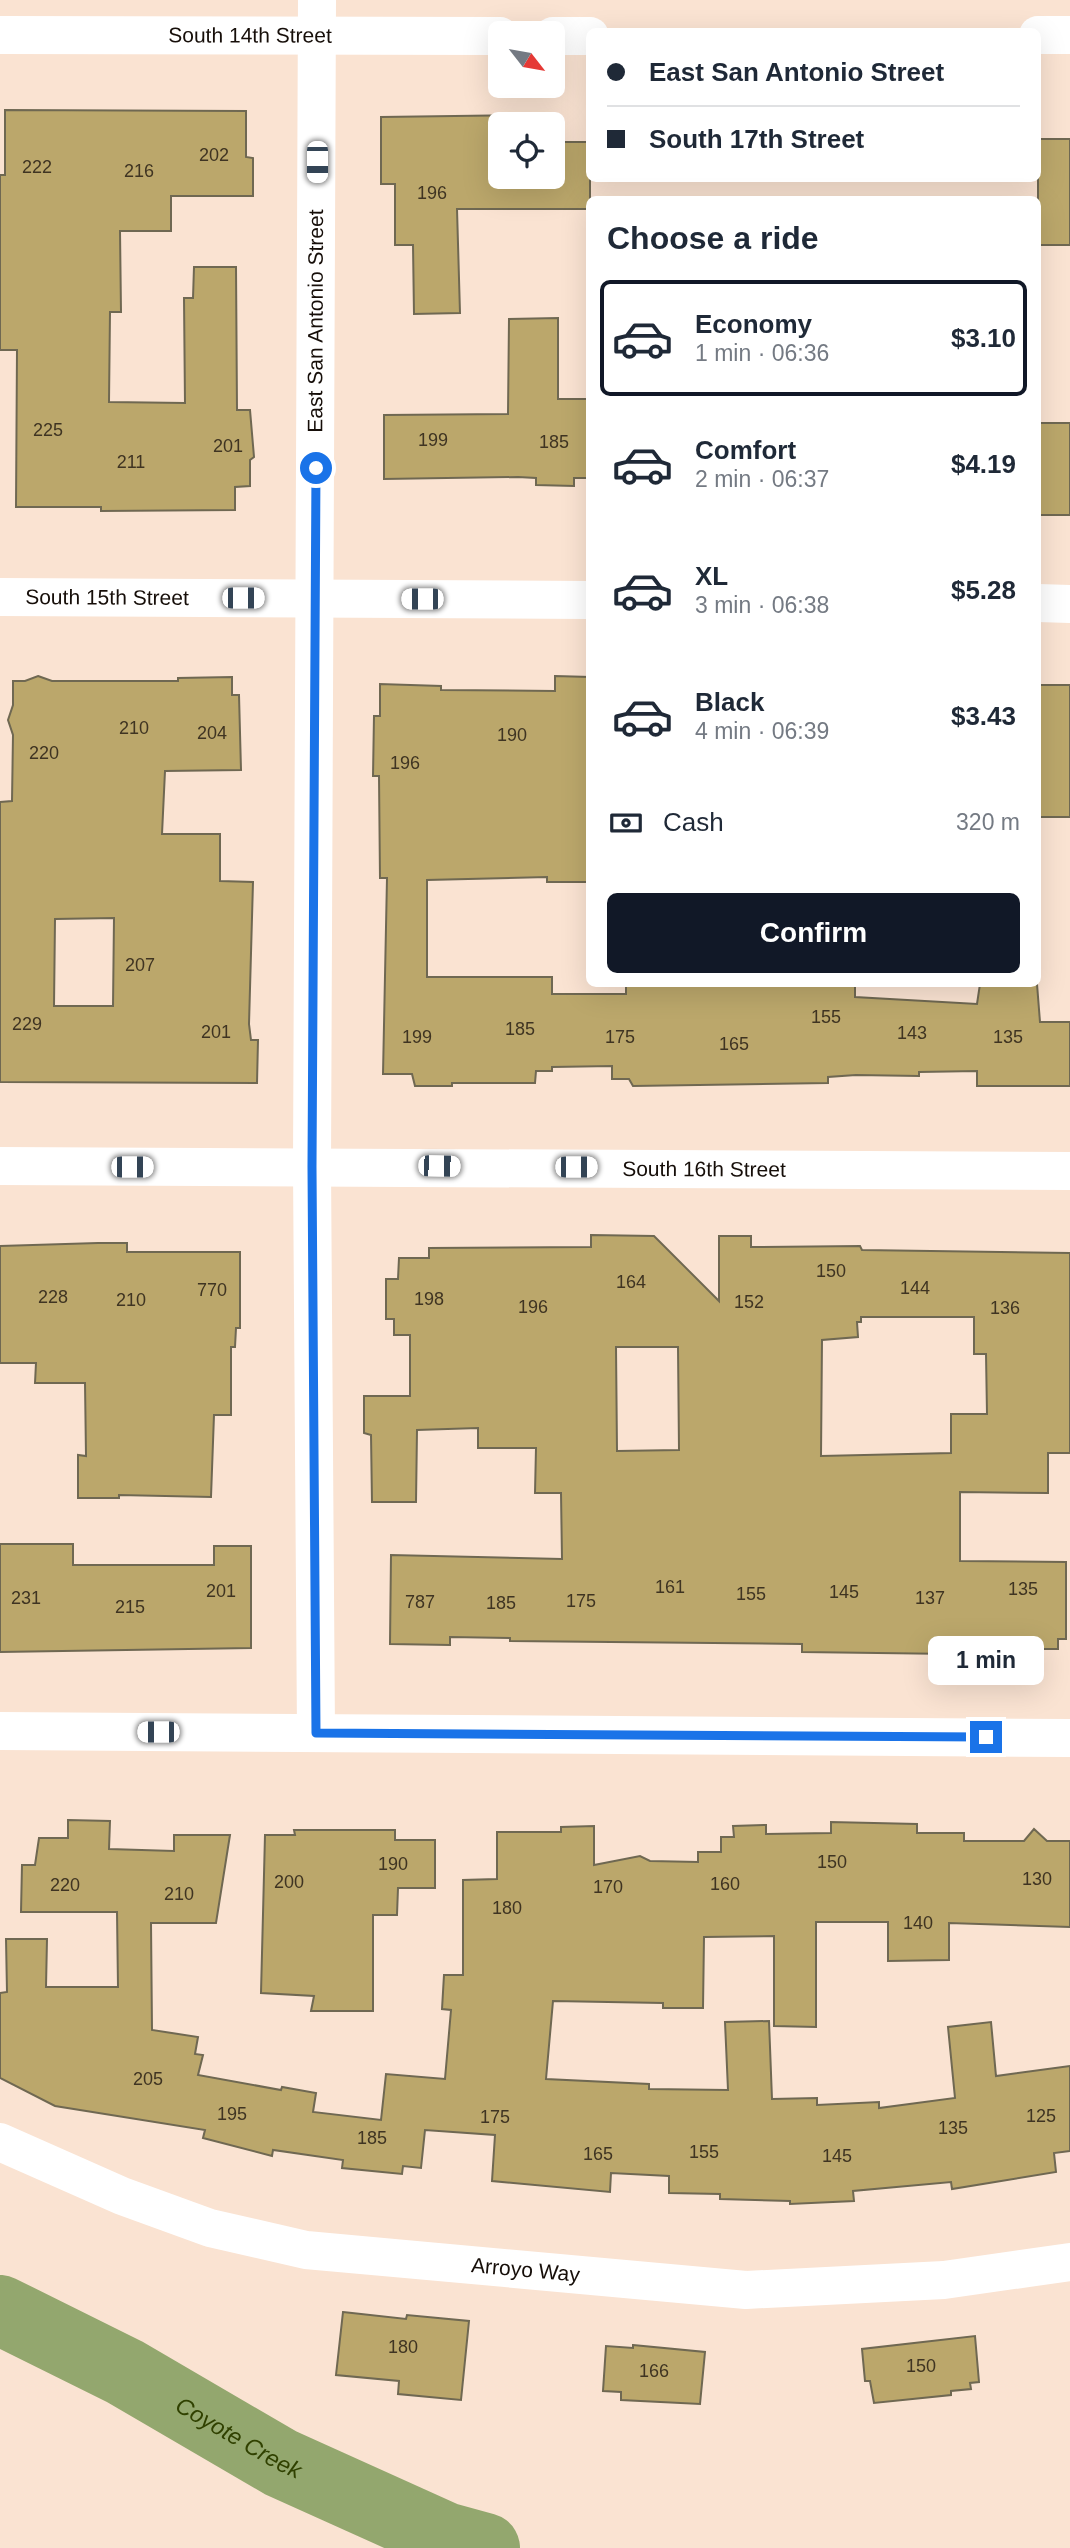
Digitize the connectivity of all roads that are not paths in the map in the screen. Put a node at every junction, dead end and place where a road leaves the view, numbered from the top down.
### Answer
1 (317, 18) edge
2 (0, 34) edge
3 (488, 35) edge
4 (1041, 35) edge
5 (1070, 35) edge
6 (565, 36) edge
7 (586, 36) edge
8 (0, 597) edge
9 (316, 598) junction
10 (586, 600) edge
11 (1041, 603) edge
12 (1070, 604) edge
13 (0, 1166) edge
14 (312, 1167) junction
15 (1070, 1171) edge
16 (0, 1731) edge
17 (316, 1733) junction
18 (1070, 1738) edge
19 (0, 2143) edge
20 (1070, 2262) edge

1 - 2 street, South 14th Street
1 - 3 street, South 14th Street
1 - 9 street, East San Antonio Street
4 - 5 street
6 - 7 street
8 - 9 street, South 15th Street
9 - 10 street, South 15th Street
9 - 14 street, East San Antonio Street
11 - 12 street
13 - 14 street, South 16th Street
14 - 15 street, South 16th Street
14 - 17 street, East San Antonio Street
16 - 17 street
17 - 18 street
19 - 20 street, Arroyo Way

